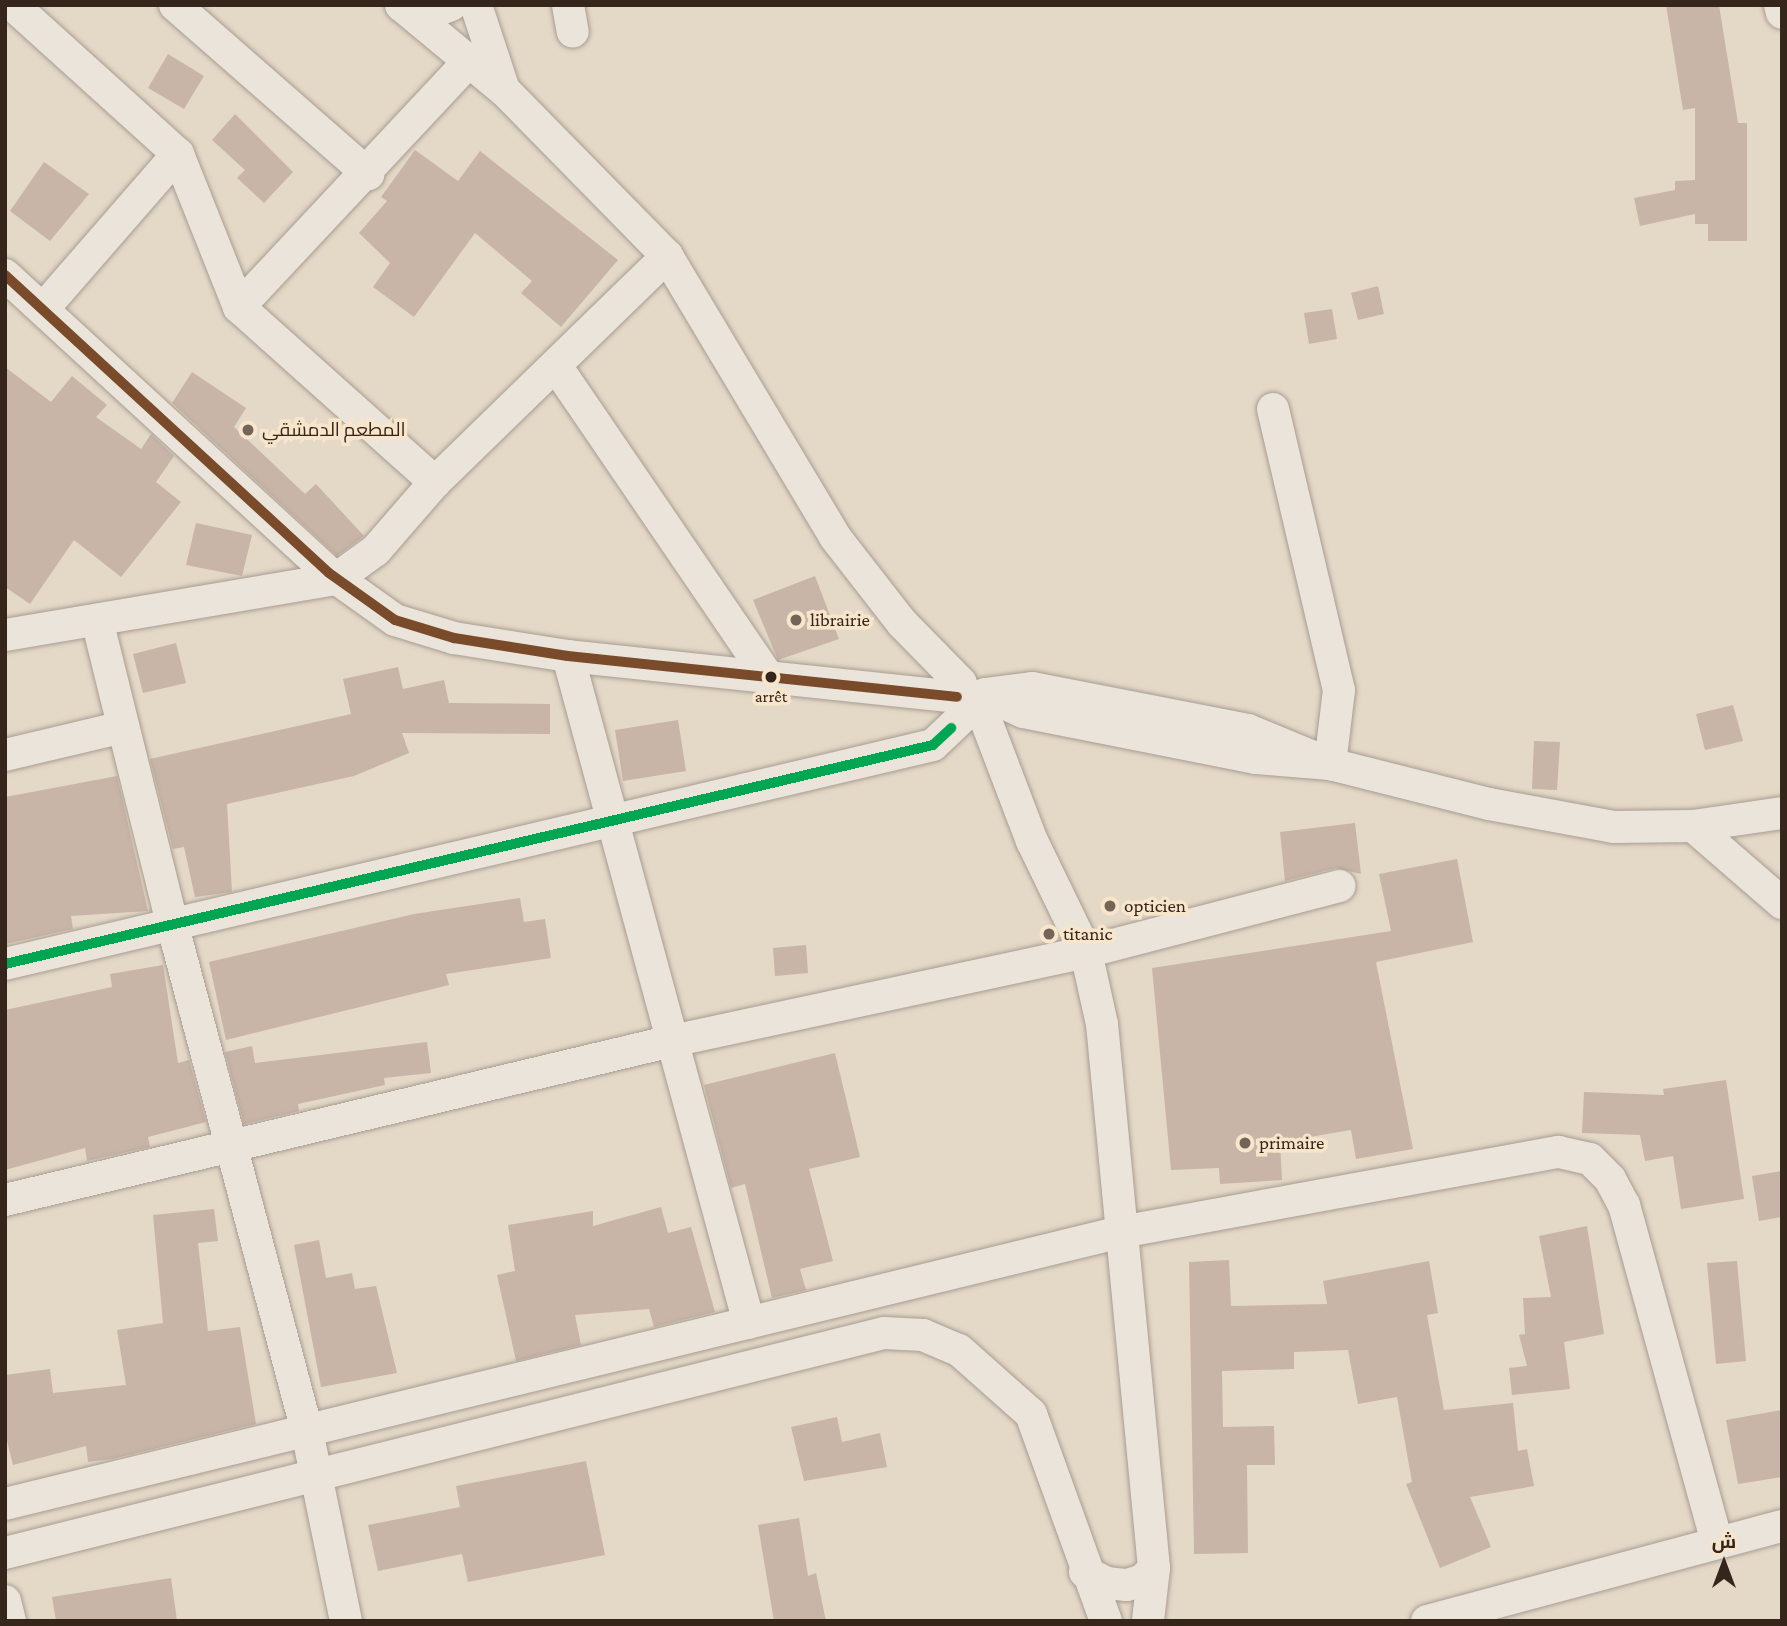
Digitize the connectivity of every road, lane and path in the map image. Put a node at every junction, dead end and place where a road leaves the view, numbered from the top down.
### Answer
1 (13, 5) edge
2 (175, 5) edge
3 (451, 5) edge
4 (476, 5) edge
5 (1780, 5) edge
6 (401, 6) edge
7 (1782, 13) edge
8 (469, 61) junction
9 (505, 91) junction
10 (178, 154) junction
11 (368, 174) junction
12 (667, 256) junction
13 (20, 293) edge
14 (239, 307) junction
15 (556, 366) junction
16 (1273, 409) dead end
17 (435, 482) junction
18 (336, 579) junction
19 (97, 620) junction
20 (5, 635) edge
21 (568, 656) junction
22 (768, 677) junction
23 (971, 698) junction
24 (123, 727) junction
25 (5, 755) edge
26 (1330, 764) junction
27 (1782, 813) edge
28 (613, 822) junction
29 (1693, 826) junction
30 (1339, 886) dead end
31 (1782, 903) edge
32 (172, 923) junction
33 (1086, 952) junction
34 (5, 964) edge
35 (672, 1041) junction
36 (231, 1147) junction
37 (5, 1200) edge
38 (1121, 1232) junction
39 (749, 1323) junction
40 (307, 1431) junction
41 (314, 1476) junction
42 (5, 1504) edge
43 (1782, 1526) edge
44 (1717, 1542) junction
45 (5, 1553) edge
46 (1154, 1568) junction
47 (1085, 1572) junction
48 (5, 1601) edge
49 (10, 1621) edge
50 (346, 1621) edge
51 (1106, 1621) edge
52 (1148, 1621) edge
53 (1427, 1621) edge

1 - 10 street
2 - 11 street
3 - 6 street
4 - 9 street
5 - 7 street
6 - 8 street
8 - 9 street
8 - 11 street
9 - 12 street
10 - 13 street
10 - 14 street
11 - 14 street
12 - 15 street
12 - 23 street
13 - 18 street
14 - 17 street
15 - 17 street
15 - 22 street
16 - 26 street
17 - 18 street
18 - 19 street
18 - 21 street
19 - 20 street
19 - 24 street
21 - 22 street
21 - 28 street
22 - 23 street
23 - 26 street
23 - 28 street
23 - 33 street
24 - 25 street
24 - 32 street
26 - 29 street
27 - 29 street
28 - 32 street
28 - 35 street
29 - 31 street
30 - 33 street
32 - 34 street
32 - 36 street
33 - 35 street
33 - 38 street
35 - 36 street
35 - 39 street
36 - 37 street
36 - 40 street
38 - 39 street
38 - 44 street
38 - 46 street
39 - 40 street
40 - 41 street
40 - 42 street
41 - 45 street
41 - 47 street
41 - 50 street
43 - 44 street
44 - 53 street
46 - 47 street
46 - 52 street
47 - 51 street
48 - 49 street

